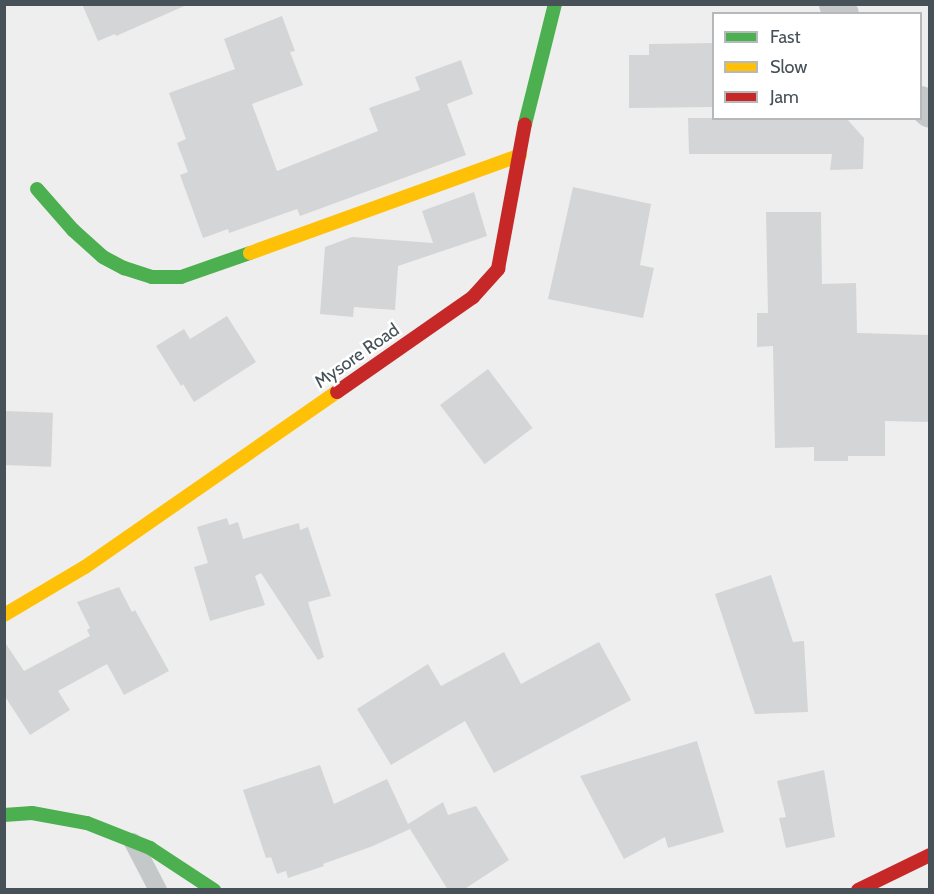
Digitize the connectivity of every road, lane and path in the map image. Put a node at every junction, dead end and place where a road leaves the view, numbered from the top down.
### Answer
1 (555, 4) edge
2 (520, 155) junction
3 (37, 189) dead end
4 (4, 615) edge
5 (4, 815) edge
6 (132, 841) junction
7 (930, 855) edge
8 (158, 890) edge
9 (214, 890) edge
10 (858, 890) edge

1 - 2 street, Mysore Road
2 - 3 street
2 - 4 street, Mysore Road
5 - 6 street
6 - 8 lane
6 - 9 street
7 - 10 street

